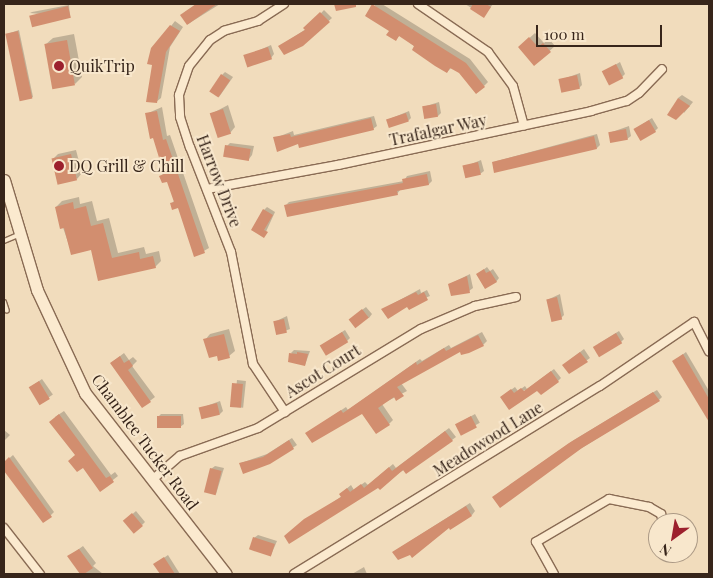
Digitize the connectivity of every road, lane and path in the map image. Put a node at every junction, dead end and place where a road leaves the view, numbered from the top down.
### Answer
1 (284, 4) edge
2 (418, 4) edge
3 (662, 69) dead end
4 (524, 126) junction
5 (4, 180) edge
6 (207, 189) junction
7 (18, 235) junction
8 (4, 241) edge
9 (516, 297) dead end
10 (4, 302) edge
11 (7, 311) dead end
12 (709, 351) edge
13 (284, 412) junction
14 (152, 480) junction
15 (659, 513) edge
16 (4, 528) edge
17 (40, 574) edge
18 (226, 574) edge
19 (294, 574) edge
20 (554, 574) edge

1 - 6 street, Harrow Drive
2 - 4 street
3 - 4 street, Trafalgar Way
4 - 6 street, Trafalgar Way
5 - 7 main road, Chamblee Tucker Road
6 - 13 street, Harrow Drive
7 - 8 lane
7 - 14 main road, Chamblee Tucker Road
9 - 13 street, Ascot Court
10 - 11 lane
12 - 19 street, Meadowood Lane
13 - 14 street, Ascot Court
14 - 18 main road, Chamblee Tucker Road
15 - 20 street
16 - 17 street

